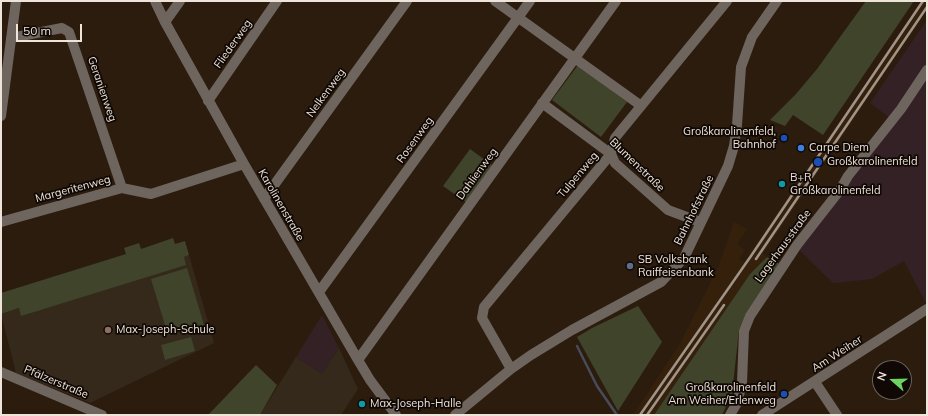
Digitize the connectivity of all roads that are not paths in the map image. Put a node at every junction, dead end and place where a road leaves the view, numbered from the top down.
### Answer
1 (16, 1) edge
2 (155, 1) edge
3 (180, 1) edge
4 (277, 1) edge
5 (407, 1) edge
6 (495, 1) edge
7 (530, 1) edge
8 (616, 1) edge
9 (727, 1) edge
10 (777, 1) edge
11 (518, 17) junction
12 (165, 22) junction
13 (11, 38) junction
14 (575, 57) junction
15 (927, 70) edge
16 (208, 100) junction
17 (542, 103) junction
18 (640, 105) junction
19 (1, 116) edge
20 (611, 154) junction
21 (244, 164) junction
22 (122, 188) junction
23 (264, 199) junction
24 (1, 222) edge
25 (700, 222) junction
26 (319, 292) junction
27 (926, 313) edge
28 (358, 360) junction
29 (511, 369) junction
30 (1, 372) edge
31 (815, 382) junction
32 (102, 415) edge
33 (396, 415) edge
34 (455, 415) edge
35 (730, 415) edge
36 (762, 415) edge
37 (837, 415) edge

1 - 13 street
2 - 12 street, Karolinenstraße
3 - 12 street
4 - 16 street, Fliederweg
5 - 23 street, Nelkenweg
6 - 11 street
7 - 11 street, Rosenweg
8 - 14 street, Dahlienweg
9 - 18 street, Tulpenweg
10 - 25 street, Bahnhofstraße
11 - 14 street
11 - 26 street, Rosenweg
12 - 16 street, Karolinenstraße
13 - 19 street
13 - 22 street, Geranienweg
14 - 17 street, Dahlienweg
14 - 18 street
15 - 35 street, Lagerhausstraße
16 - 21 street, Karolinenstraße
17 - 20 street, Blumenstraße
17 - 28 street, Dahlienweg
18 - 20 street, Tulpenweg
20 - 25 street, Blumenstraße
20 - 29 street, Tulpenweg
21 - 22 street, Margeritenweg
21 - 23 street, Karolinenstraße
22 - 24 street, Margeritenweg
23 - 26 street, Karolinenstraße
25 - 29 street, Bahnhofstraße
26 - 28 street, Karolinenstraße
27 - 31 street, Am Weiher
28 - 33 street, Karolinenstraße
29 - 34 street, Bahnhofstraße
30 - 32 street, Pfälzerstraße
31 - 36 street, Am Weiher
31 - 37 street

